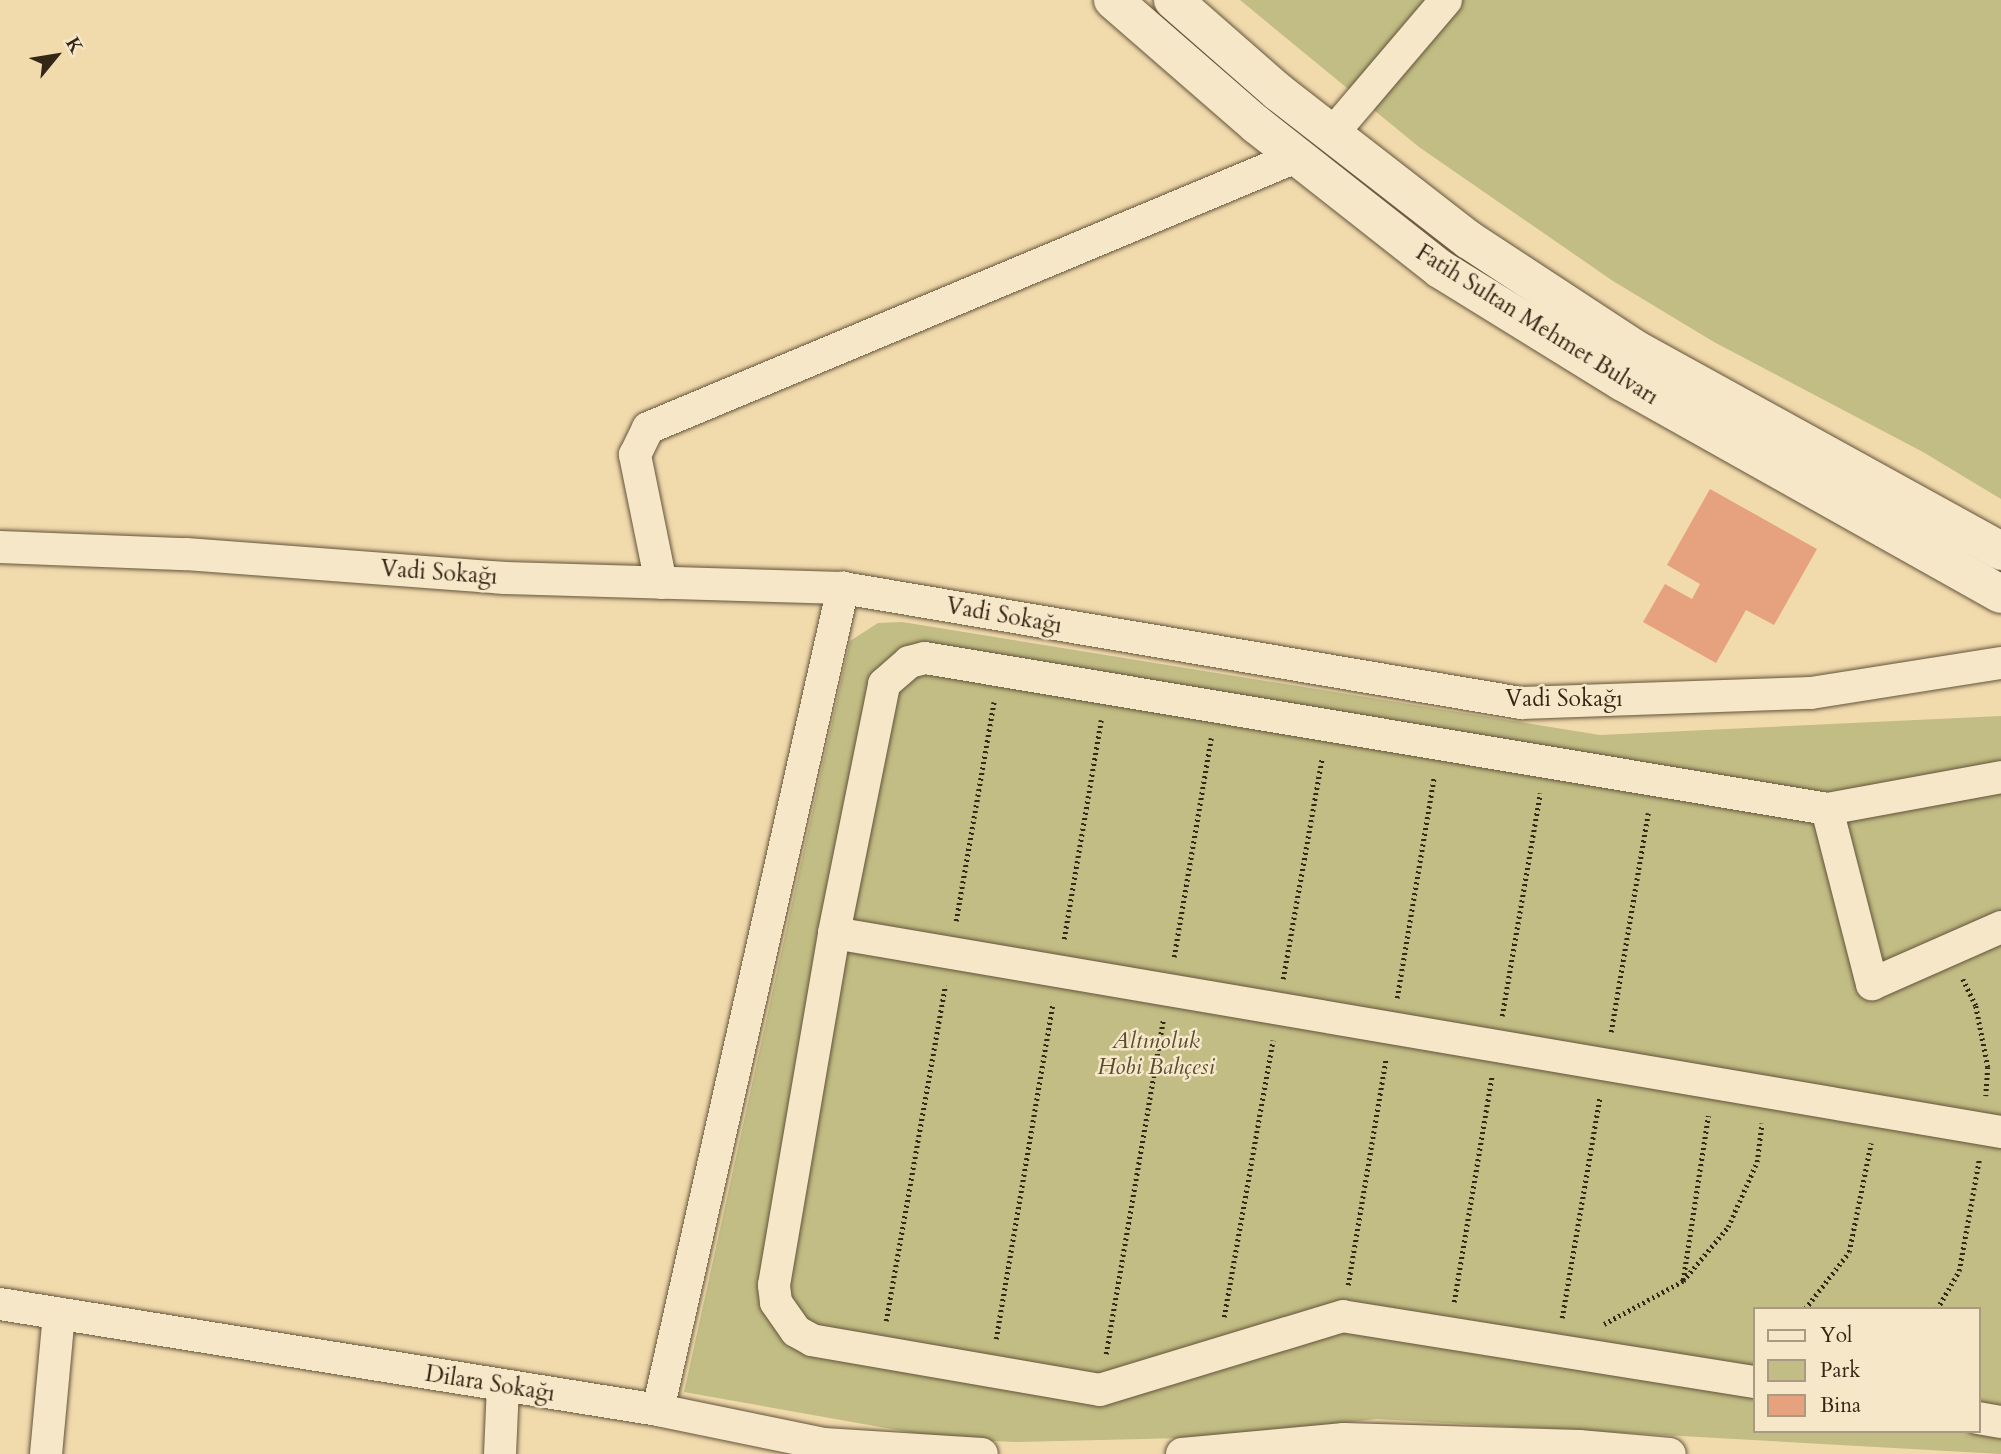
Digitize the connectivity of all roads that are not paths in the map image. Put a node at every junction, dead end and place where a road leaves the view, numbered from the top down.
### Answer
1 (1113, 0) edge
2 (1173, 0) edge
3 (1446, 0) edge
4 (1332, 134) junction
5 (1296, 157) junction
6 (0, 547) edge
7 (2001, 551) edge
8 (661, 583) junction
9 (843, 589) junction
10 (2001, 594) edge
11 (2001, 663) edge
12 (2001, 777) edge
13 (1827, 808) junction
14 (2001, 927) edge
15 (834, 933) junction
16 (1992, 1131) edge
17 (0, 1304) edge
18 (59, 1314) junction
19 (1752, 1382) edge
20 (503, 1386) junction
21 (658, 1410) junction
22 (1980, 1418) edge
23 (2001, 1422) edge
24 (46, 1454) edge
25 (500, 1454) edge
26 (982, 1454) edge
27 (1182, 1454) edge
28 (1670, 1454) edge

1 - 5 main road, Fatih Sultan Mehmet Bulvarı
2 - 4 main road, Fatih Sultan Mehmet Bulvarı
3 - 4 street
4 - 7 main road, Fatih Sultan Mehmet Bulvarı
5 - 8 street
5 - 10 main road, Fatih Sultan Mehmet Bulvarı
6 - 8 street, Vadi Sokağı
8 - 9 street, Vadi Sokağı
9 - 11 street, Vadi Sokağı
9 - 21 street
12 - 13 street
13 - 14 street
13 - 15 street
15 - 16 street
15 - 19 street
17 - 18 street, Dilara Sokağı
18 - 20 street, Dilara Sokağı
18 - 24 street
20 - 21 street, Dilara Sokağı
20 - 25 street
21 - 26 street, Dilara Sokağı
22 - 23 street
27 - 28 street

